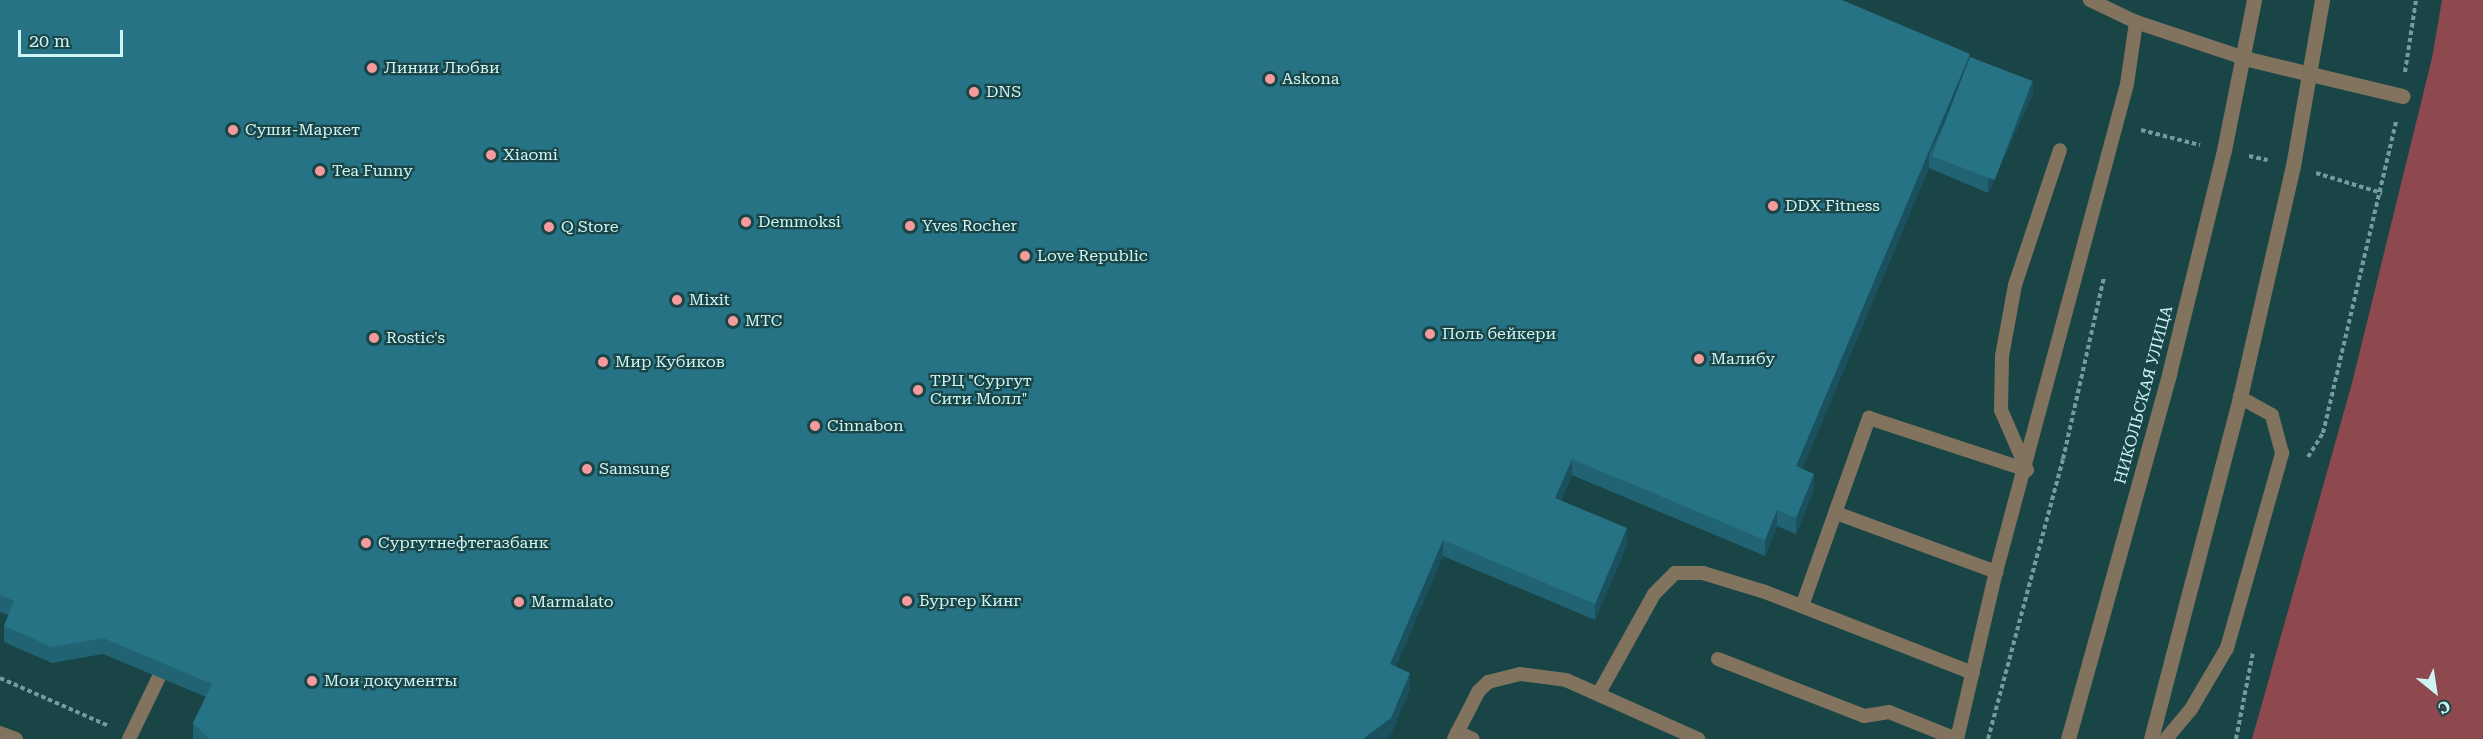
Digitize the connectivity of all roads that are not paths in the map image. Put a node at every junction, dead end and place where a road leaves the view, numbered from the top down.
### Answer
1 (2090, 0) edge
2 (2254, 0) edge
3 (2322, 0) edge
4 (2136, 22) junction
5 (2244, 58) junction
6 (2312, 76) junction
7 (2402, 96) road end
8 (2060, 150) dead end
9 (2240, 397) junction
10 (2026, 470) junction
11 (1836, 513) junction
12 (1996, 572) junction
13 (1802, 606) junction
14 (1718, 659) dead end
15 (1974, 673) junction
16 (159, 677) edge
17 (1599, 693) junction
18 (0, 733) edge
19 (1456, 736) edge
20 (129, 737) edge
21 (16, 739) edge
22 (1473, 739) edge
23 (1698, 739) edge
24 (1956, 739) edge
25 (2068, 739) edge
26 (2151, 739) edge
27 (2166, 739) edge

1 - 4 lane
2 - 5 street, НИКОЛЬСКАЯ УЛИЦА
3 - 6 street
4 - 5 lane
4 - 10 lane
5 - 6 street
5 - 25 street, НИКОЛЬСКАЯ УЛИЦА
6 - 7 street
6 - 9 street
8 - 10 lane
9 - 26 street
9 - 27 lane
10 - 11 lane
10 - 12 lane
11 - 12 lane
11 - 13 lane
12 - 15 lane
13 - 15 lane
13 - 17 lane
14 - 24 lane
15 - 24 lane
16 - 20 lane
17 - 19 lane
17 - 23 lane
18 - 21 lane
19 - 22 lane

